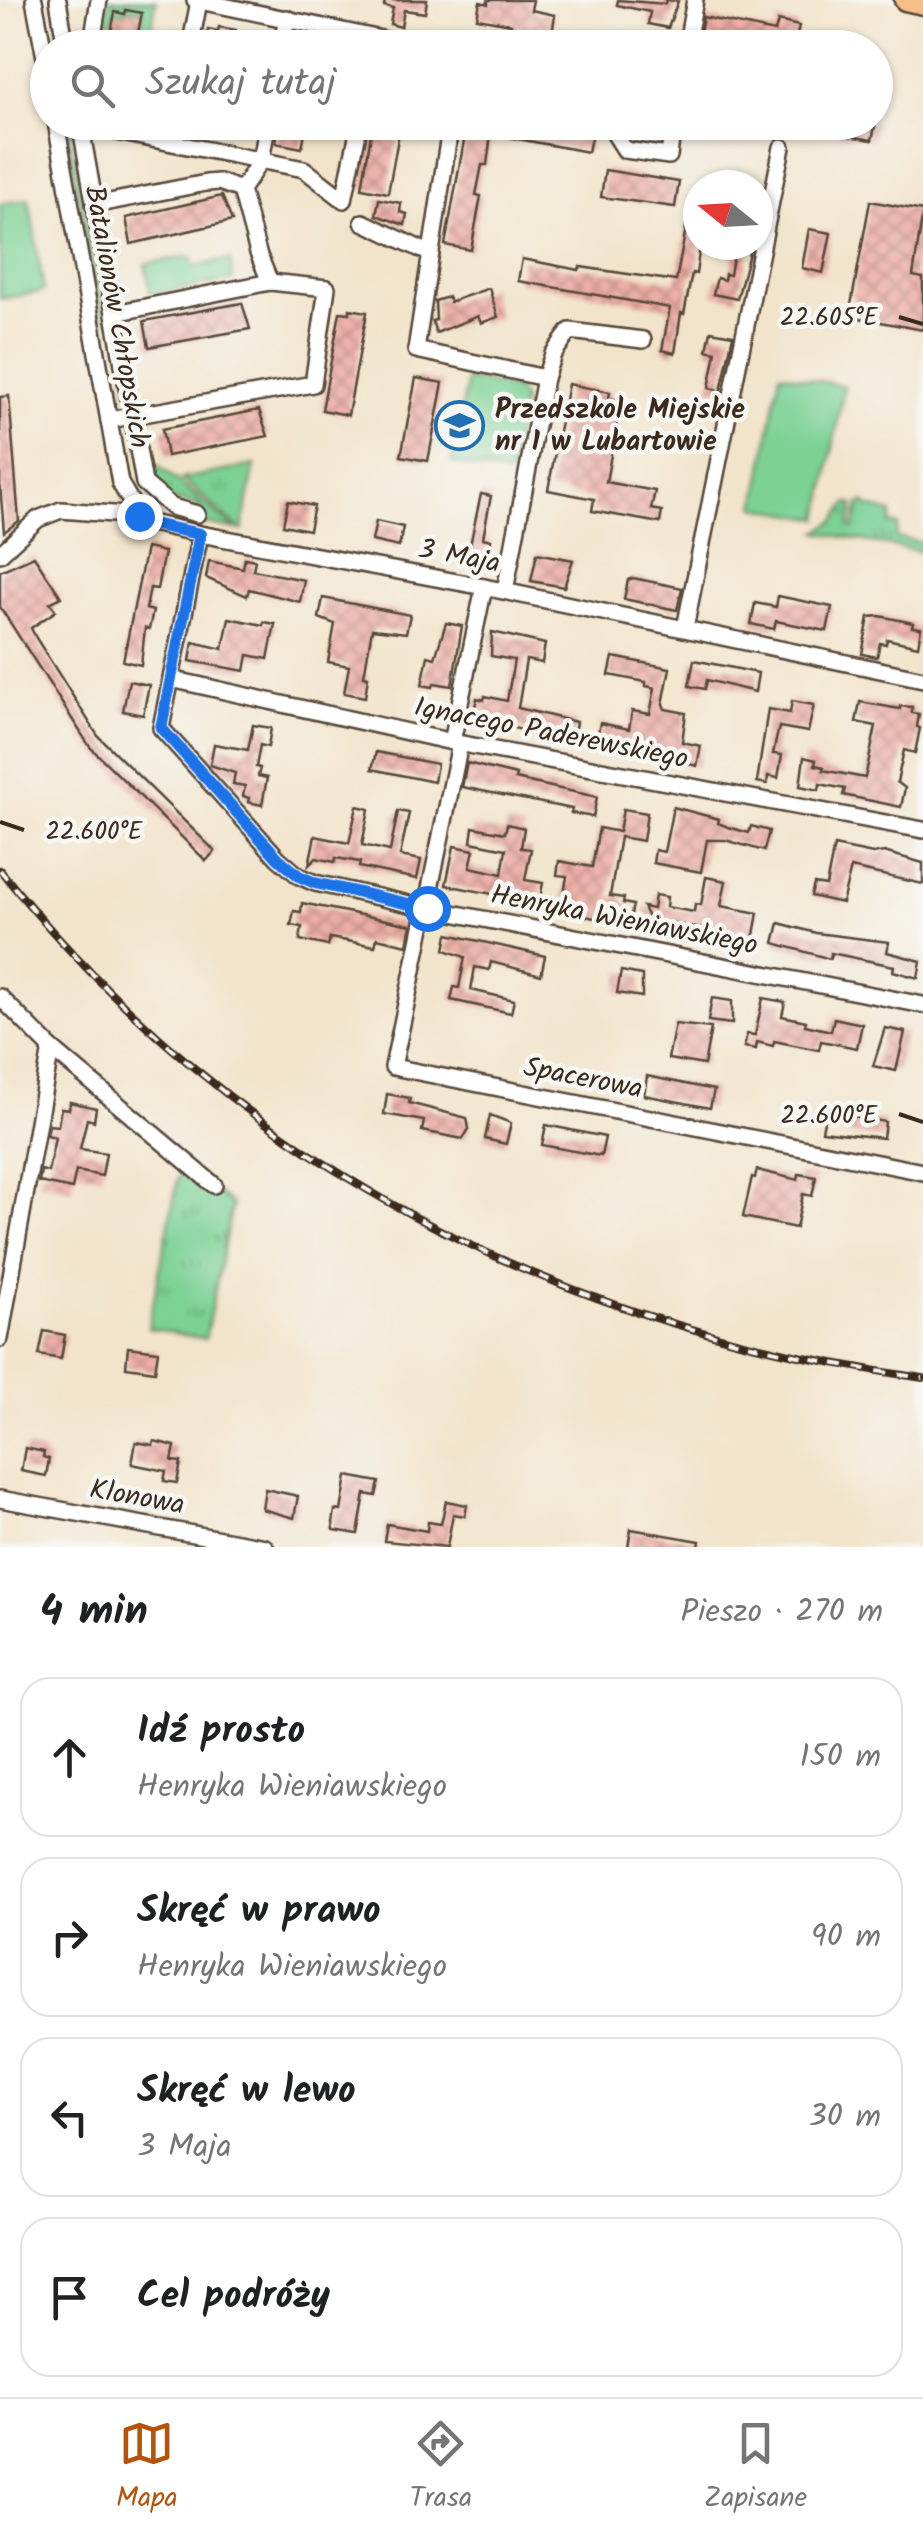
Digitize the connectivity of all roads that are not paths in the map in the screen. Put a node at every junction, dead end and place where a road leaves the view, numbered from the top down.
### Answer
1 (34, 0) edge
2 (58, 0) edge
3 (99, 0) edge
4 (197, 0) edge
5 (695, 0) edge
6 (905, 0) edge
7 (923, 4) edge
8 (286, 18) junction
9 (40, 30) edge
10 (63, 30) edge
11 (94, 30) edge
12 (193, 30) edge
13 (284, 30) edge
14 (331, 30) edge
15 (689, 30) edge
16 (59, 140) edge
17 (83, 140) edge
18 (167, 140) edge
19 (265, 140) edge
20 (356, 140) edge
21 (447, 140) edge
22 (619, 140) edge
23 (671, 140) edge
24 (172, 141) joint
25 (782, 147) dead end
26 (261, 160) junction
27 (241, 190) junction
28 (94, 205) junction
29 (363, 222) dead end
30 (258, 254) junction
31 (430, 254) junction
32 (270, 282) junction
33 (246, 286) junction
34 (116, 312) junction
35 (643, 340) dead end
36 (545, 378) junction
37 (133, 416) junction
38 (109, 420) junction
39 (197, 514) dead end
40 (139, 516) junction
41 (200, 534) junction
42 (0, 554) edge
43 (484, 587) junction
44 (505, 592) junction
45 (685, 628) junction
46 (171, 679) junction
47 (923, 679) edge
48 (456, 743) junction
49 (923, 830) edge
50 (427, 908) junction
51 (0, 996) edge
52 (923, 1005) edge
53 (51, 1048) junction
54 (923, 1172) edge
55 (214, 1185) dead end
56 (0, 1338) edge
57 (0, 1499) edge
58 (194, 1541) edge
59 (265, 1547) edge

1 - 9 street
2 - 10 street
3 - 11 street
4 - 8 street
4 - 12 street
5 - 15 street
6 - 7 main road
8 - 13 street
8 - 14 street
16 - 38 street, Batalionów Chłopskich
17 - 28 street
18 - 24 street
19 - 26 street
20 - 26 street
21 - 31 street
22 - 23 street
24 - 26 street
25 - 45 street
26 - 27 street
27 - 28 street
27 - 30 street
28 - 34 street
29 - 31 street
30 - 32 street
30 - 33 street
31 - 36 street
32 - 33 street
32 - 37 street
33 - 34 street
34 - 37 street
35 - 36 street
36 - 44 street
37 - 38 street
37 - 39 street
38 - 40 street, Batalionów Chłopskich
40 - 41 street, 3 Maja
40 - 42 street, 3 Maja
41 - 43 street, 3 Maja
41 - 46 street, Henryka Wieniawskiego
43 - 44 street, 3 Maja
43 - 48 street
44 - 45 street, 3 Maja
45 - 47 street, 3 Maja
46 - 48 street, Ignacego Paderewskiego
46 - 50 street, Henryka Wieniawskiego
48 - 49 street, Ignacego Paderewskiego
48 - 50 street
50 - 52 street, Henryka Wieniawskiego
50 - 54 street, Spacerowa
51 - 53 street
53 - 55 street
53 - 56 street
57 - 58 street, Klonowa
58 - 59 street, Klonowa

